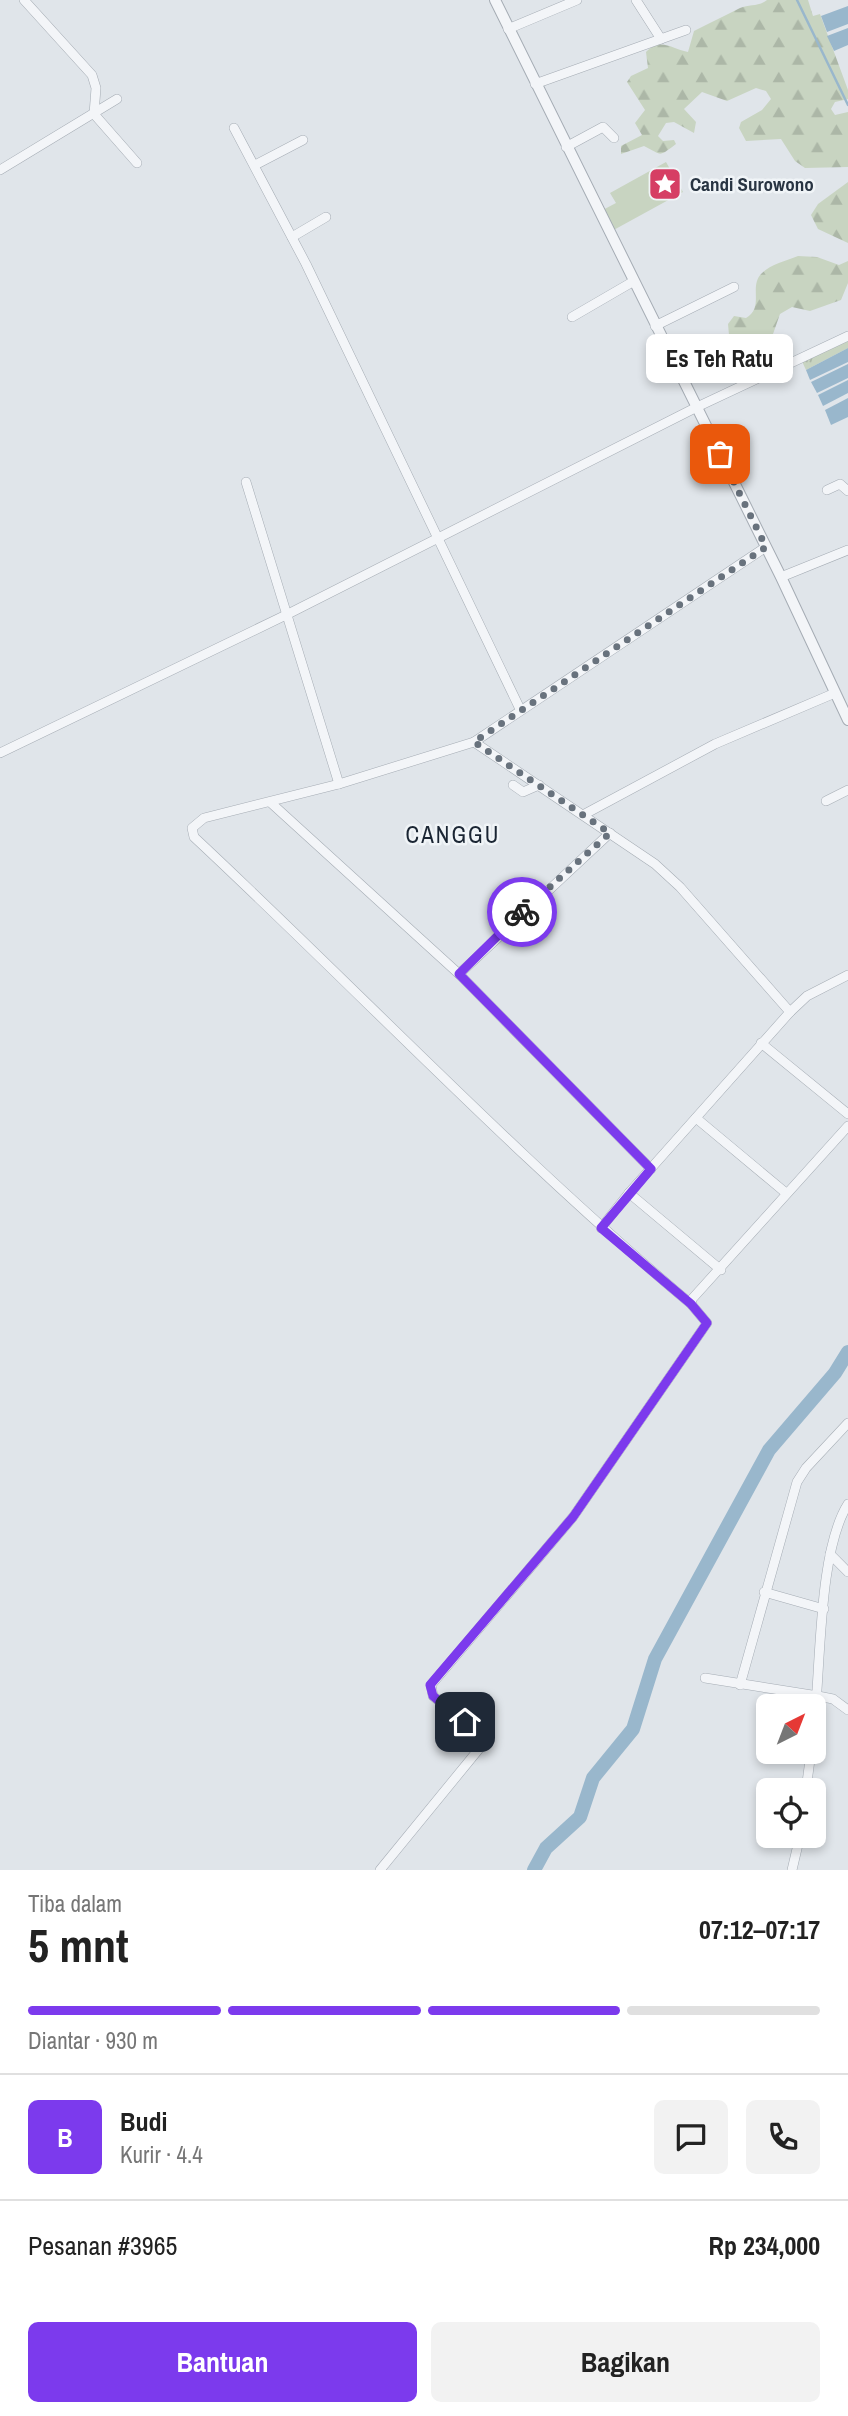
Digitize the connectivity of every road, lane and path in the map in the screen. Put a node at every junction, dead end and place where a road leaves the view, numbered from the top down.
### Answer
1 (24, 0) edge
2 (495, 0) edge
3 (577, 0) edge
4 (636, 0) edge
5 (508, 29) junction
6 (686, 30) dead end
7 (661, 39) junction
8 (535, 84) junction
9 (117, 99) dead end
10 (94, 114) junction
11 (234, 128) dead end
12 (614, 138) dead end
13 (303, 140) dead end
14 (566, 147) junction
15 (137, 163) dead end
16 (255, 165) junction
17 (0, 170) edge
18 (326, 217) dead end
19 (292, 237) junction
20 (634, 281) junction
21 (734, 287) dead end
22 (572, 317) dead end
23 (655, 326) junction
24 (848, 336) edge
25 (697, 407) junction
26 (246, 482) dead end
27 (827, 490) dead end
28 (848, 491) edge
29 (437, 538) junction
30 (766, 547) junction
31 (848, 550) edge
32 (781, 577) junction
33 (288, 614) junction
34 (835, 693) junction
35 (520, 709) junction
36 (848, 720) edge
37 (474, 742) junction
38 (0, 752) edge
39 (339, 784) junction
40 (513, 785) dead end
41 (539, 785) junction
42 (848, 790) edge
43 (826, 801) dead end
44 (270, 802) junction
45 (583, 814) junction
46 (610, 833) junction
47 (459, 974) junction
48 (848, 975) edge
49 (790, 1012) junction
50 (761, 1043) junction
51 (848, 1114) edge
52 (696, 1118) junction
53 (848, 1126) edge
54 (651, 1169) junction
55 (629, 1193) junction
56 (786, 1193) junction
57 (601, 1228) junction
58 (721, 1270) junction
59 (691, 1304) junction
60 (848, 1423) edge
61 (848, 1504) edge
62 (830, 1554) junction
63 (848, 1572) edge
64 (765, 1592) junction
65 (824, 1609) junction
66 (705, 1678) dead end
67 (740, 1685) junction
68 (804, 1694) edge
69 (818, 1694) edge
70 (826, 1698) edge
71 (848, 1710) edge
72 (797, 1848) edge
73 (380, 1870) edge
74 (792, 1870) edge

1 - 10 street
2 - 5 street
3 - 5 street
4 - 7 street
5 - 8 street
6 - 7 street
7 - 8 street
8 - 14 street
9 - 10 street
10 - 15 street
10 - 17 street
11 - 16 street
12 - 14 street
13 - 16 street
14 - 20 street
16 - 19 street
18 - 19 street
19 - 29 street
20 - 22 street
20 - 23 street
21 - 23 street
23 - 25 street
24 - 25 street
25 - 29 street
25 - 30 street
26 - 33 street
27 - 28 street
29 - 33 street
29 - 35 street
30 - 32 street
30 - 35 street
31 - 32 street
32 - 34 street
33 - 38 street
33 - 39 street
34 - 36 street
34 - 45 street
35 - 37 street
37 - 39 street
37 - 41 street
39 - 44 street
40 - 41 street
41 - 45 street
42 - 43 street
44 - 47 street
44 - 57 street
45 - 46 street
46 - 47 street
46 - 49 street
47 - 54 street
48 - 49 street
49 - 50 street
50 - 51 street
50 - 52 street
52 - 54 street
52 - 56 street
53 - 56 street
54 - 55 street
55 - 57 street
55 - 58 street
56 - 58 street
57 - 59 street
58 - 59 street
59 - 73 street
60 - 64 street
61 - 62 street
62 - 63 street
62 - 65 street
64 - 65 street
64 - 67 street
65 - 69 street
66 - 67 street
67 - 68 street
70 - 71 street
72 - 74 street

